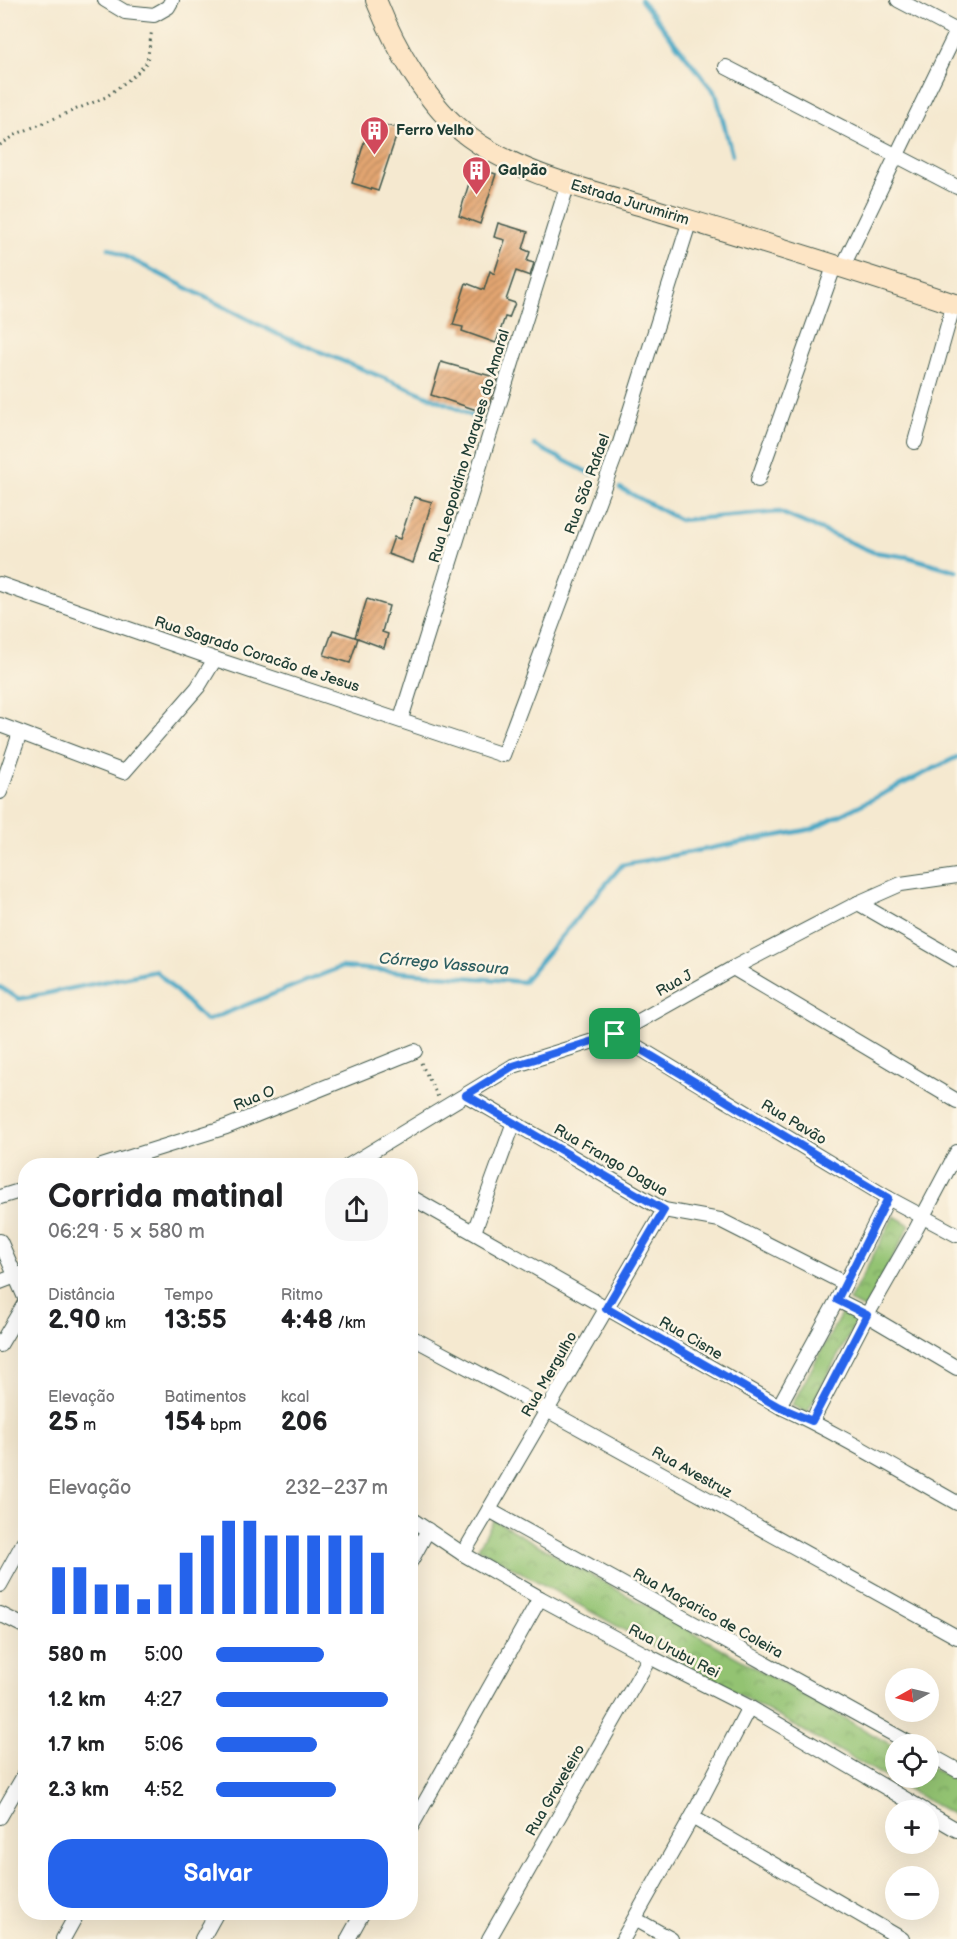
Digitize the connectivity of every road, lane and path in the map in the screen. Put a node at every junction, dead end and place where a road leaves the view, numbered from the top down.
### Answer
1 (105, 0) edge
2 (172, 0) edge
3 (898, 0) edge
4 (376, 4) edge
5 (154, 15) junction
6 (957, 31) edge
7 (726, 67) dead end
8 (0, 145) edge
9 (895, 156) junction
10 (568, 183) junction
11 (957, 187) edge
12 (690, 220) junction
13 (839, 265) junction
14 (955, 304) edge
15 (915, 442) dead end
16 (758, 480) dead end
17 (0, 584) edge
18 (215, 658) junction
19 (401, 719) junction
20 (0, 725) edge
21 (20, 733) junction
22 (503, 755) joint
23 (0, 792) edge
24 (957, 876) edge
25 (858, 903) junction
26 (957, 960) edge
27 (733, 968) junction
28 (615, 1034) junction
29 (415, 1051) joint
30 (466, 1095) junction
31 (957, 1101) edge
32 (444, 1108) junction
33 (514, 1122) junction
34 (957, 1152) edge
35 (127, 1158) edge
36 (362, 1158) edge
37 (18, 1191) edge
38 (0, 1197) edge
39 (888, 1198) junction
40 (418, 1201) edge
41 (664, 1210) junction
42 (922, 1216) junction
43 (474, 1232) junction
44 (957, 1235) edge
45 (0, 1240) edge
46 (18, 1271) edge
47 (18, 1275) edge
48 (0, 1282) edge
49 (844, 1283) junction
50 (837, 1300) junction
51 (606, 1308) junction
52 (18, 1315) edge
53 (867, 1315) junction
54 (418, 1341) edge
55 (0, 1345) edge
56 (957, 1368) edge
57 (779, 1407) junction
58 (547, 1410) junction
59 (812, 1421) junction
60 (957, 1503) edge
61 (489, 1510) junction
62 (418, 1524) edge
63 (428, 1530) junction
64 (418, 1548) edge
65 (18, 1553) edge
66 (463, 1554) junction
67 (0, 1586) edge
68 (540, 1598) junction
69 (0, 1614) edge
70 (18, 1624) edge
71 (957, 1637) edge
72 (650, 1657) junction
73 (749, 1707) junction
74 (893, 1734) edge
75 (939, 1760) edge
76 (957, 1770) edge
77 (18, 1786) edge
78 (907, 1800) edge
79 (418, 1815) edge
80 (0, 1817) edge
81 (692, 1817) junction
82 (939, 1819) edge
83 (957, 1830) edge
84 (634, 1919) junction
85 (74, 1920) edge
86 (213, 1920) edge
87 (359, 1920) edge
88 (63, 1939) edge
89 (202, 1939) edge
90 (348, 1939) edge
91 (489, 1939) edge
92 (623, 1939) edge
93 (671, 1939) edge
94 (902, 1939) edge

1 - 5 street
2 - 5 street
3 - 6 street
4 - 10 main road, Estrada Jurumirim
5 - 8 path
6 - 9 street
7 - 9 street
9 - 11 street
9 - 13 street
10 - 12 main road, Estrada Jurumirim
10 - 19 street, Rua Leopoldino Marques do Amaral
12 - 13 main road, Estrada Jurumirim
12 - 22 street, Rua São Rafael
13 - 14 main road, Estrada Jurumirim
13 - 16 street
14 - 15 street
17 - 18 street, Rua Sagrado Coracão de Jesus
18 - 19 street, Rua Sagrado Coracão de Jesus
18 - 21 street
19 - 22 street, Rua Sagrado Coracão de Jesus
20 - 21 street
21 - 23 street
24 - 25 street, Rua J
25 - 26 street
25 - 27 street, Rua J
27 - 28 street, Rua J
27 - 31 street
28 - 30 street, Rua J
28 - 39 street, Rua Pavão
29 - 32 path
29 - 35 street, Rua O
30 - 32 street, Rua J
30 - 33 street, Rua Frango Dagua
32 - 36 street, Rua J
33 - 41 street, Rua Frango Dagua
33 - 43 street
34 - 42 street
37 - 38 street
39 - 42 street, Rua Pavão
39 - 49 street
40 - 43 street, Rua Cisne
41 - 49 street, Rua Frango Dagua
41 - 51 street, Rua Mergulho
42 - 44 street, Rua Pavão
42 - 53 street
43 - 51 street, Rua Cisne
45 - 46 street
47 - 48 street
49 - 50 street
50 - 53 street
50 - 57 street
51 - 57 street, Rua Cisne
51 - 58 street, Rua Mergulho
52 - 55 street
53 - 56 street
53 - 59 street
54 - 58 street, Rua Avestruz
57 - 59 street, Rua Cisne
58 - 61 street, Rua Mergulho
58 - 71 street, Rua Avestruz
59 - 60 street, Rua Cisne
61 - 66 street, Rua Mergulho
61 - 74 street, Rua Maçarico de Coleira
62 - 63 street, Rua Urubu Rei
63 - 64 street
63 - 66 street, Rua Urubu Rei
65 - 67 street
66 - 68 street, Rua Urubu Rei
68 - 72 street, Rua Urubu Rei
68 - 79 street
69 - 70 street
72 - 73 street, Rua Urubu Rei
72 - 91 street, Rua Graveteiro
73 - 78 street, Rua Urubu Rei
73 - 81 street
75 - 76 street
77 - 80 street
81 - 84 street
81 - 94 street
82 - 83 street
84 - 92 street
84 - 93 street
85 - 88 street
86 - 89 street
87 - 90 street

